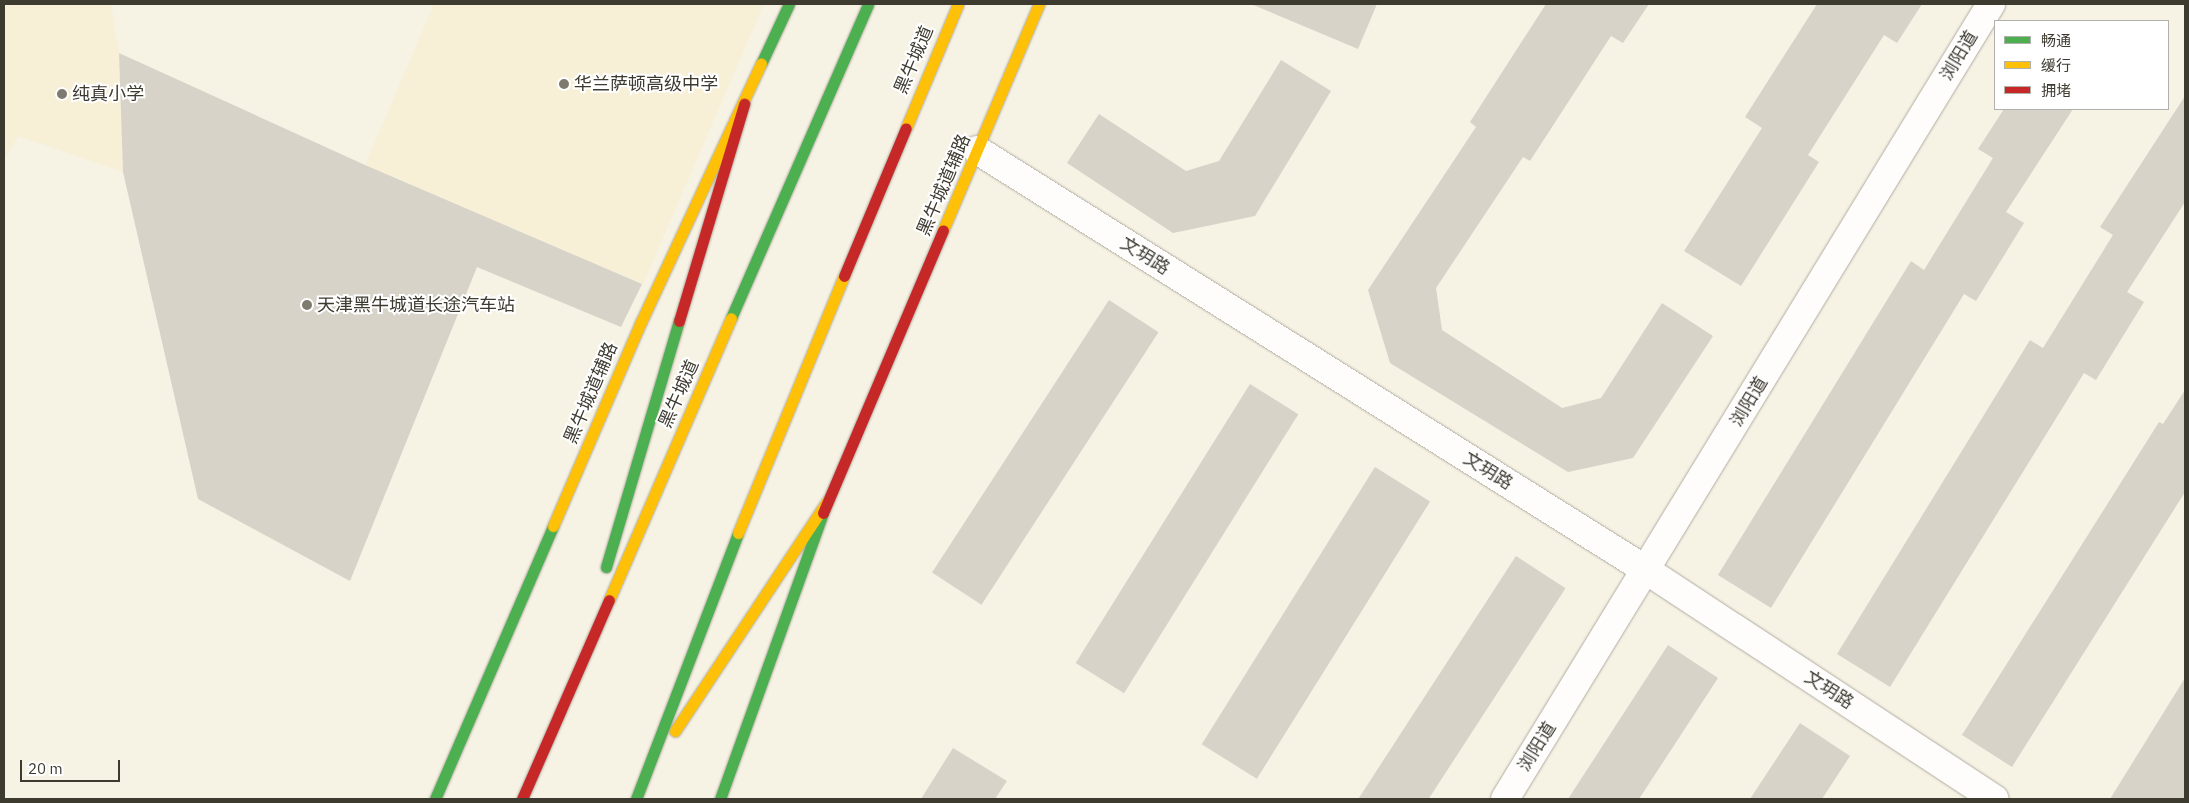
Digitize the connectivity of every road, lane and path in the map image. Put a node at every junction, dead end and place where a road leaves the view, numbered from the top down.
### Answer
1 (789, 4) edge
2 (868, 4) edge
3 (958, 4) edge
4 (1039, 4) edge
5 (1991, 4) edge
6 (744, 104) junction
7 (978, 150) junction
8 (828, 500) junction
9 (1646, 570) junction
10 (572, 682) junction
11 (648, 772) junction
12 (435, 799) edge
13 (522, 799) edge
14 (636, 799) edge
15 (720, 799) edge
16 (1505, 799) edge
17 (1994, 799) edge

1 - 6 main road, 黑牛城道辅路
2 - 10 main road, 黑牛城道
3 - 11 main road, 黑牛城道
4 - 7 main road, 黑牛城道辅路
5 - 9 street, 浏阳道
6 - 10 main road
6 - 12 main road, 黑牛城道辅路
7 - 8 main road, 黑牛城道辅路
7 - 9 street, 文玥路
8 - 11 main road
8 - 15 main road, 黑牛城道辅路
9 - 16 street, 浏阳道
9 - 17 street, 文玥路
10 - 13 main road, 黑牛城道
11 - 14 main road, 黑牛城道

